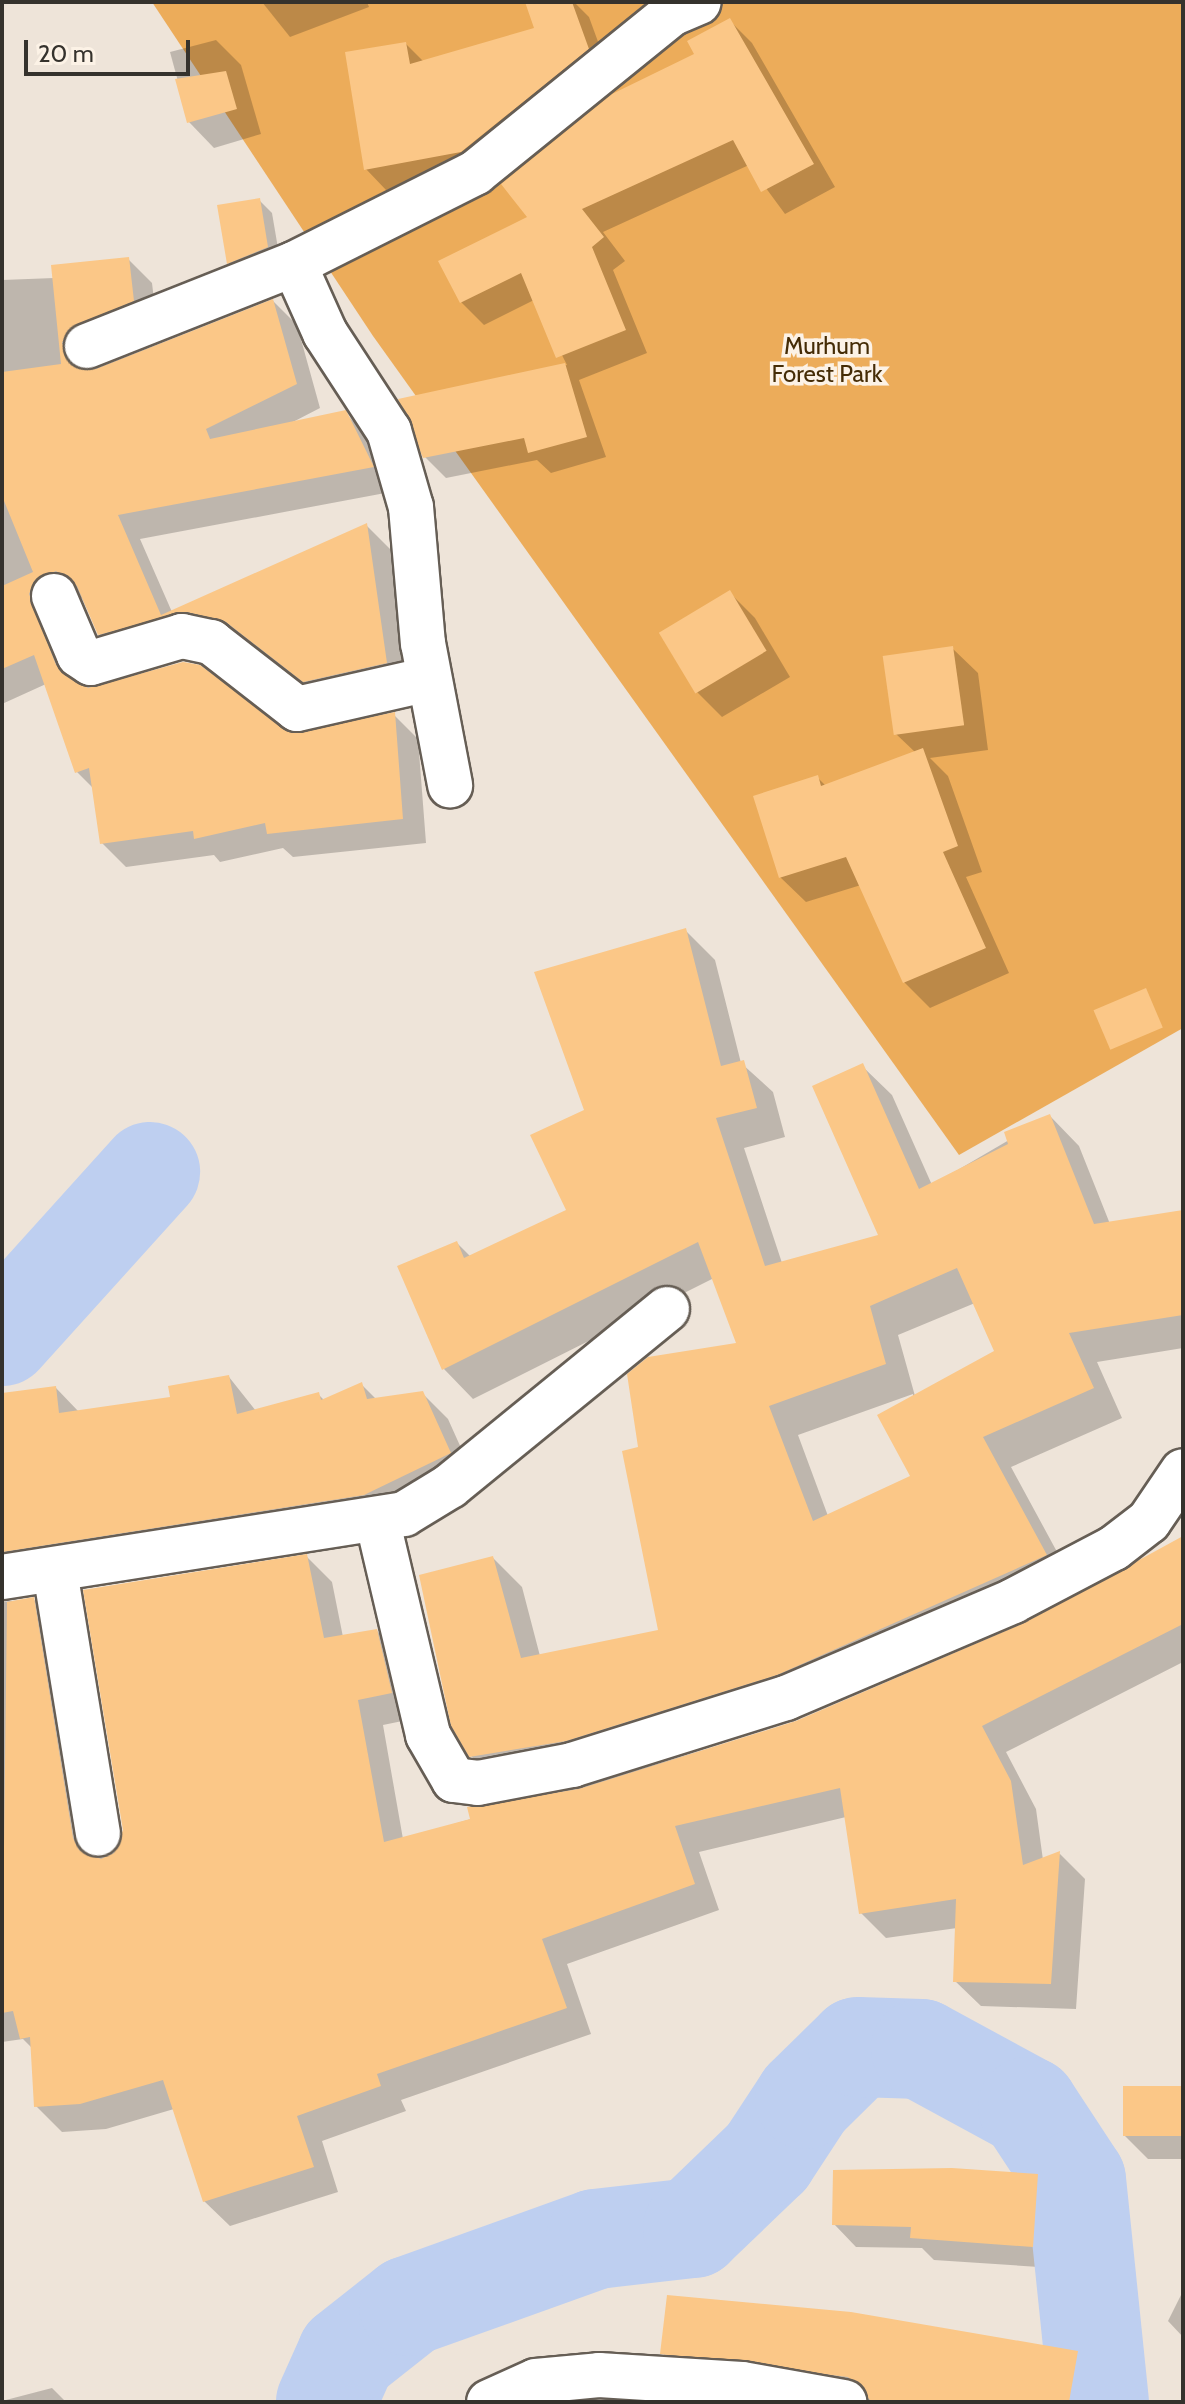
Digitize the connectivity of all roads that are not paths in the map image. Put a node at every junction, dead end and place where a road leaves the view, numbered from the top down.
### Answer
1 (699, 2) edge
2 (294, 264) junction
3 (87, 346) dead end
4 (54, 596) dead end
5 (429, 679) junction
6 (450, 785) dead end
7 (667, 1309) dead end
8 (1183, 1471) edge
9 (378, 1523) junction
10 (55, 1571) junction
11 (2, 1577) edge
12 (98, 1834) dead end
13 (489, 2402) edge
14 (844, 2402) edge

1 - 2 street
2 - 3 street
2 - 5 street
4 - 5 street
5 - 6 street
7 - 9 street
8 - 9 street
9 - 10 street
10 - 11 street
10 - 12 street
13 - 14 street

